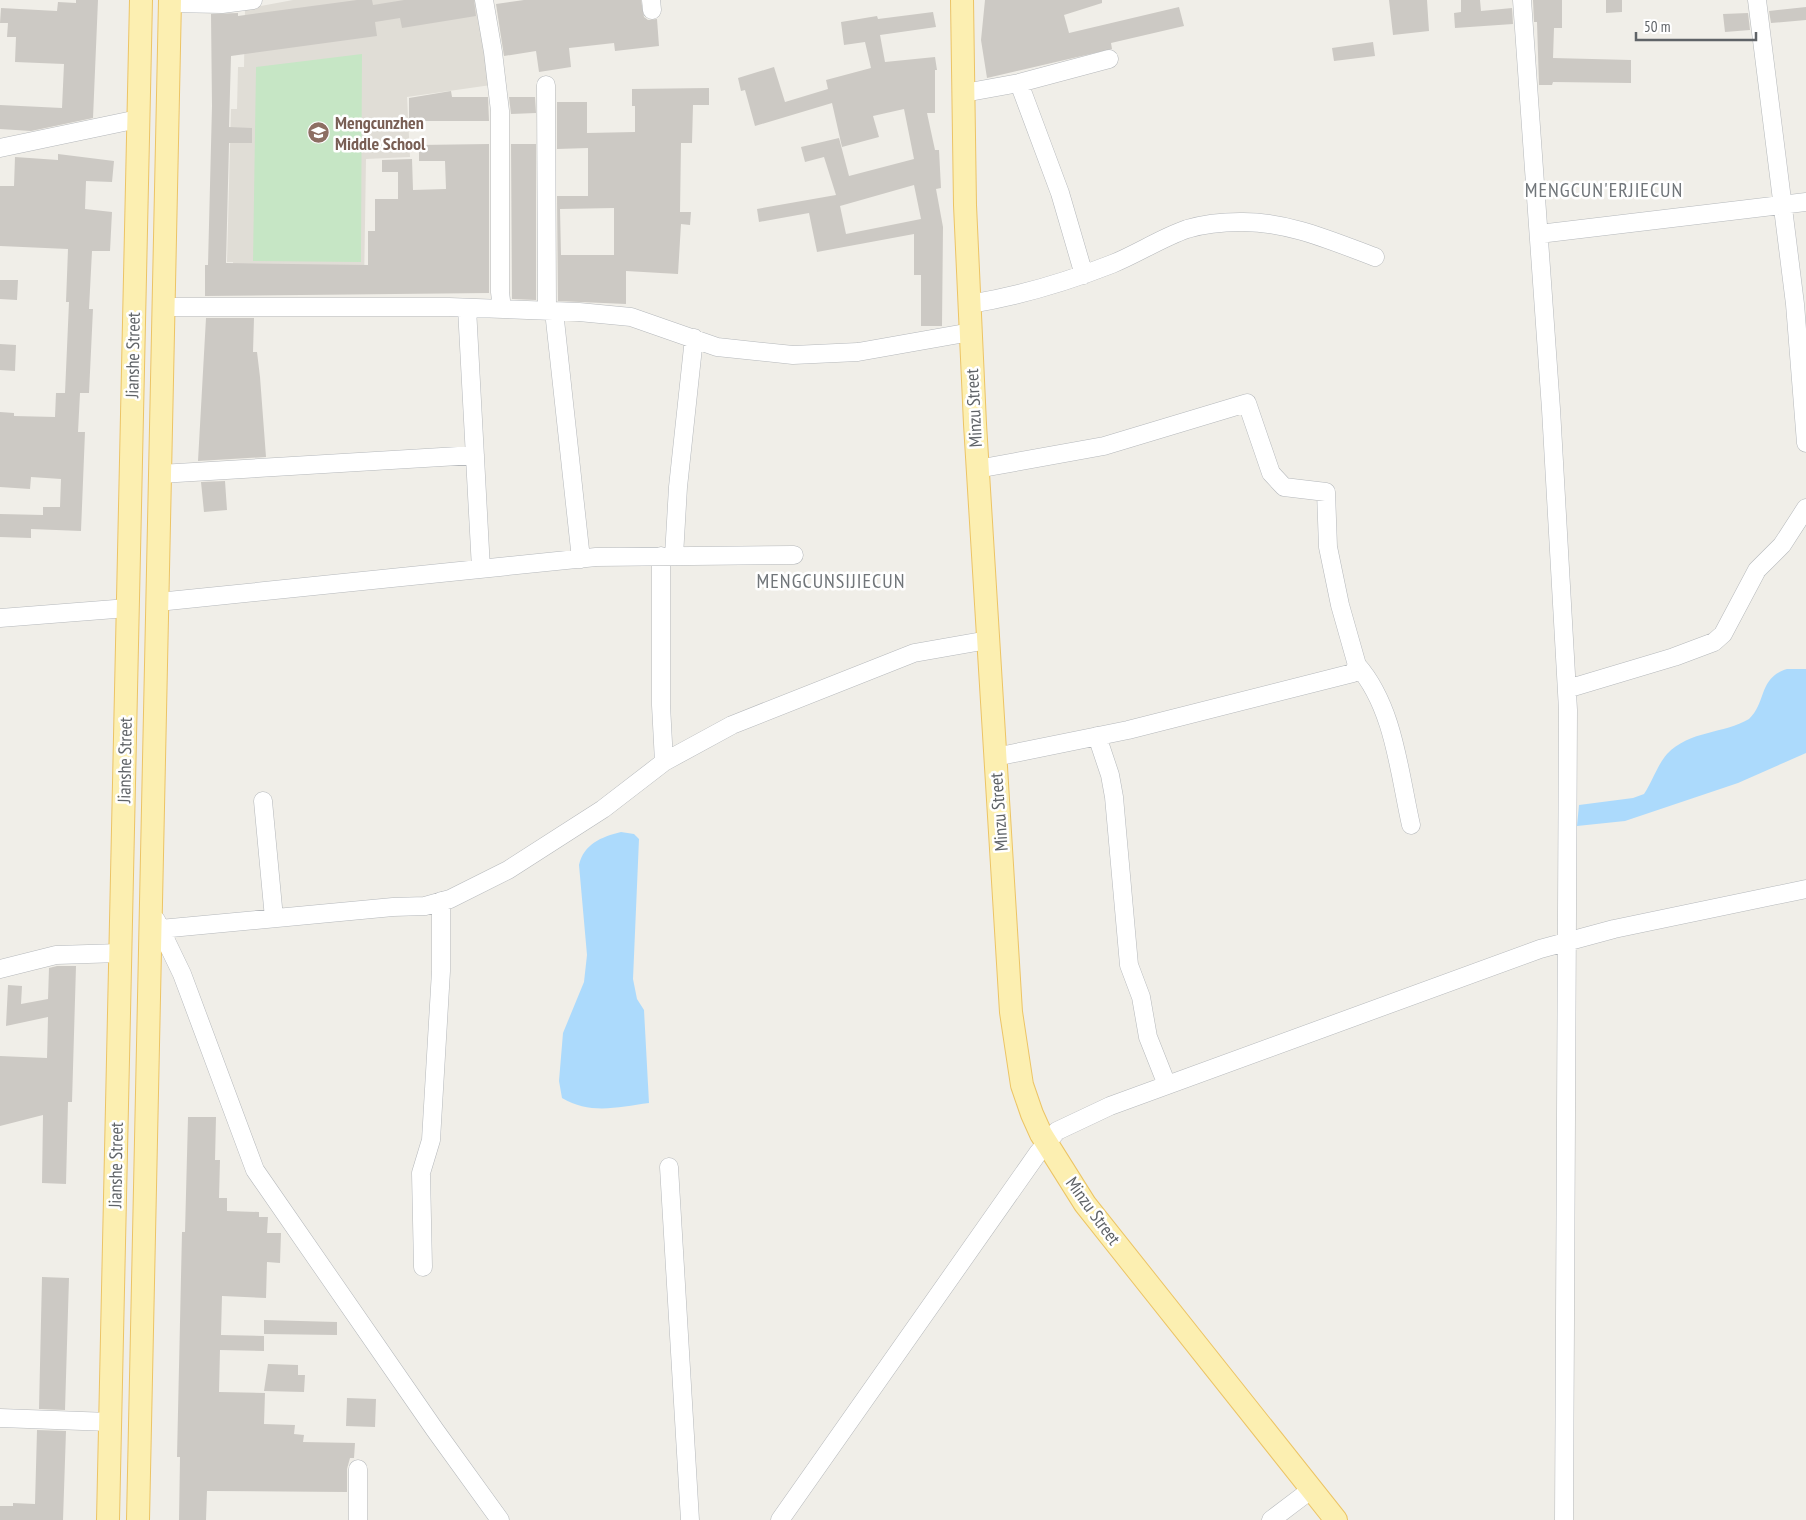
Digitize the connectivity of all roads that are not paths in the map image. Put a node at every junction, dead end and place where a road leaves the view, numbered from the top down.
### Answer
1 (141, 0) edge
2 (253, 0) edge
3 (484, 0) edge
4 (962, 0) edge
5 (1522, 0) edge
6 (1757, 0) edge
7 (170, 2) edge
8 (1109, 59) dead end
9 (1019, 83) junction
10 (546, 85) dead end
11 (964, 93) junction
12 (138, 119) junction
13 (0, 148) edge
14 (1806, 202) edge
15 (1783, 204) junction
16 (1538, 234) junction
17 (1375, 257) dead end
18 (1084, 275) junction
19 (970, 304) junction
20 (164, 307) junction
21 (467, 308) junction
22 (502, 309) junction
23 (550, 311) junction
24 (971, 332) junction
25 (694, 338) junction
26 (1806, 444) edge
27 (474, 455) junction
28 (977, 469) junction
29 (160, 474) junction
30 (1806, 508) edge
31 (794, 555) dead end
32 (668, 556) junction
33 (580, 559) junction
34 (481, 569) junction
35 (158, 602) junction
36 (128, 608) junction
37 (0, 618) edge
38 (988, 640) junction
39 (1357, 665) junction
40 (1566, 689) junction
41 (1097, 736) junction
42 (995, 757) junction
43 (664, 762) junction
44 (263, 801) dead end
45 (1411, 825) dead end
46 (1806, 889) edge
47 (441, 902) junction
48 (274, 918) junction
49 (155, 919) junction
50 (1568, 942) junction
51 (120, 953) junction
52 (0, 968) edge
53 (1167, 1085) junction
54 (1046, 1143) junction
55 (669, 1168) dead end
56 (423, 1267) dead end
57 (0, 1418) edge
58 (110, 1422) junction
59 (358, 1469) dead end
60 (1312, 1489) junction
61 (108, 1520) edge
62 (138, 1520) edge
63 (358, 1520) edge
64 (500, 1520) edge
65 (690, 1520) edge
66 (780, 1520) edge
67 (1271, 1520) edge
68 (1336, 1520) edge
69 (1564, 1520) edge

1 - 12 main road, Jianshe Street
2 - 7 street
3 - 22 street
4 - 11 main road, Minzu Street
5 - 16 street
6 - 15 street
7 - 20 main road, Jianshe Street
8 - 9 street
9 - 11 street
9 - 18 street
10 - 23 street
11 - 19 main road, Minzu Street
12 - 13 street
12 - 36 main road, Jianshe Street
14 - 15 street
15 - 16 street
15 - 26 street
16 - 40 street
17 - 18 street
18 - 19 street
19 - 24 main road, Minzu Street
20 - 21 street
20 - 29 main road, Jianshe Street
21 - 22 street
21 - 27 street
22 - 23 street
23 - 25 street
23 - 33 street
24 - 25 street
24 - 28 main road, Minzu Street
25 - 32 street
27 - 29 street
27 - 34 street
28 - 38 main road, Minzu Street
28 - 39 street
29 - 35 main road, Jianshe Street
30 - 40 street
31 - 32 street
32 - 33 street
32 - 43 street
33 - 34 street
34 - 35 street
35 - 49 main road, Jianshe Street
36 - 37 street
36 - 51 main road, Jianshe Street
38 - 42 main road, Minzu Street
38 - 43 street
39 - 41 street
39 - 45 street
40 - 50 street
41 - 42 street
41 - 53 street
42 - 54 main road, Minzu Street
43 - 47 street
44 - 48 street
46 - 50 street
47 - 48 street
47 - 56 street
48 - 49 street
49 - 62 main road, Jianshe Street
49 - 64 street
50 - 53 street
50 - 69 street
51 - 52 street
51 - 58 main road, Jianshe Street
53 - 54 street
54 - 60 main road, Minzu Street
54 - 66 street
55 - 65 street
57 - 58 street
58 - 61 main road, Jianshe Street
59 - 63 street
60 - 67 street
60 - 68 main road, Minzu Street

